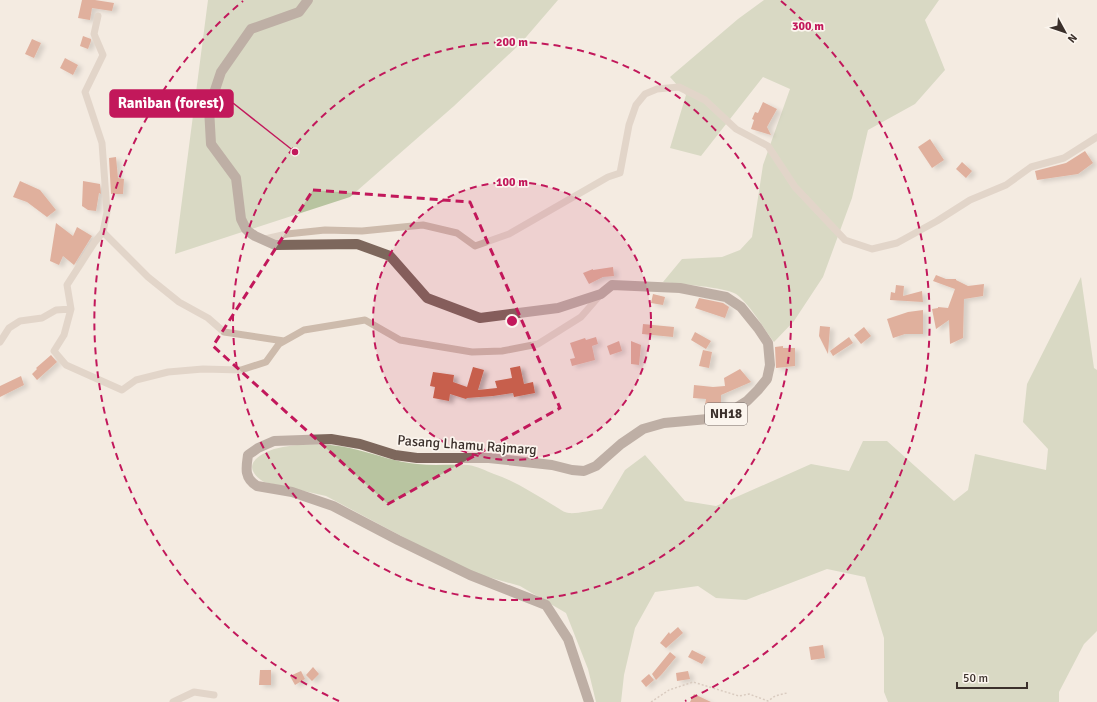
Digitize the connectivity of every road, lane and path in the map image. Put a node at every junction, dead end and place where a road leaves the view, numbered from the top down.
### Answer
1 (308, 0) edge
2 (98, 16) dead end
3 (1097, 137) edge
4 (103, 232) junction
5 (265, 239) junction
6 (601, 294) junction
7 (71, 309) junction
8 (284, 341) junction
9 (0, 342) edge
10 (787, 693) dead end
11 (214, 695) dead end
12 (173, 702) edge
13 (589, 702) edge
14 (651, 702) edge

1 - 5 main road, Pasang Lhamu Rajmarg / NH18
2 - 4 street
3 - 5 street
4 - 7 street
4 - 8 street
5 - 6 main road, Pasang Lhamu Rajmarg / NH18
6 - 8 street
6 - 13 main road, Pasang Lhamu Rajmarg / NH18
7 - 8 street
7 - 9 street
10 - 14 path
11 - 12 street

